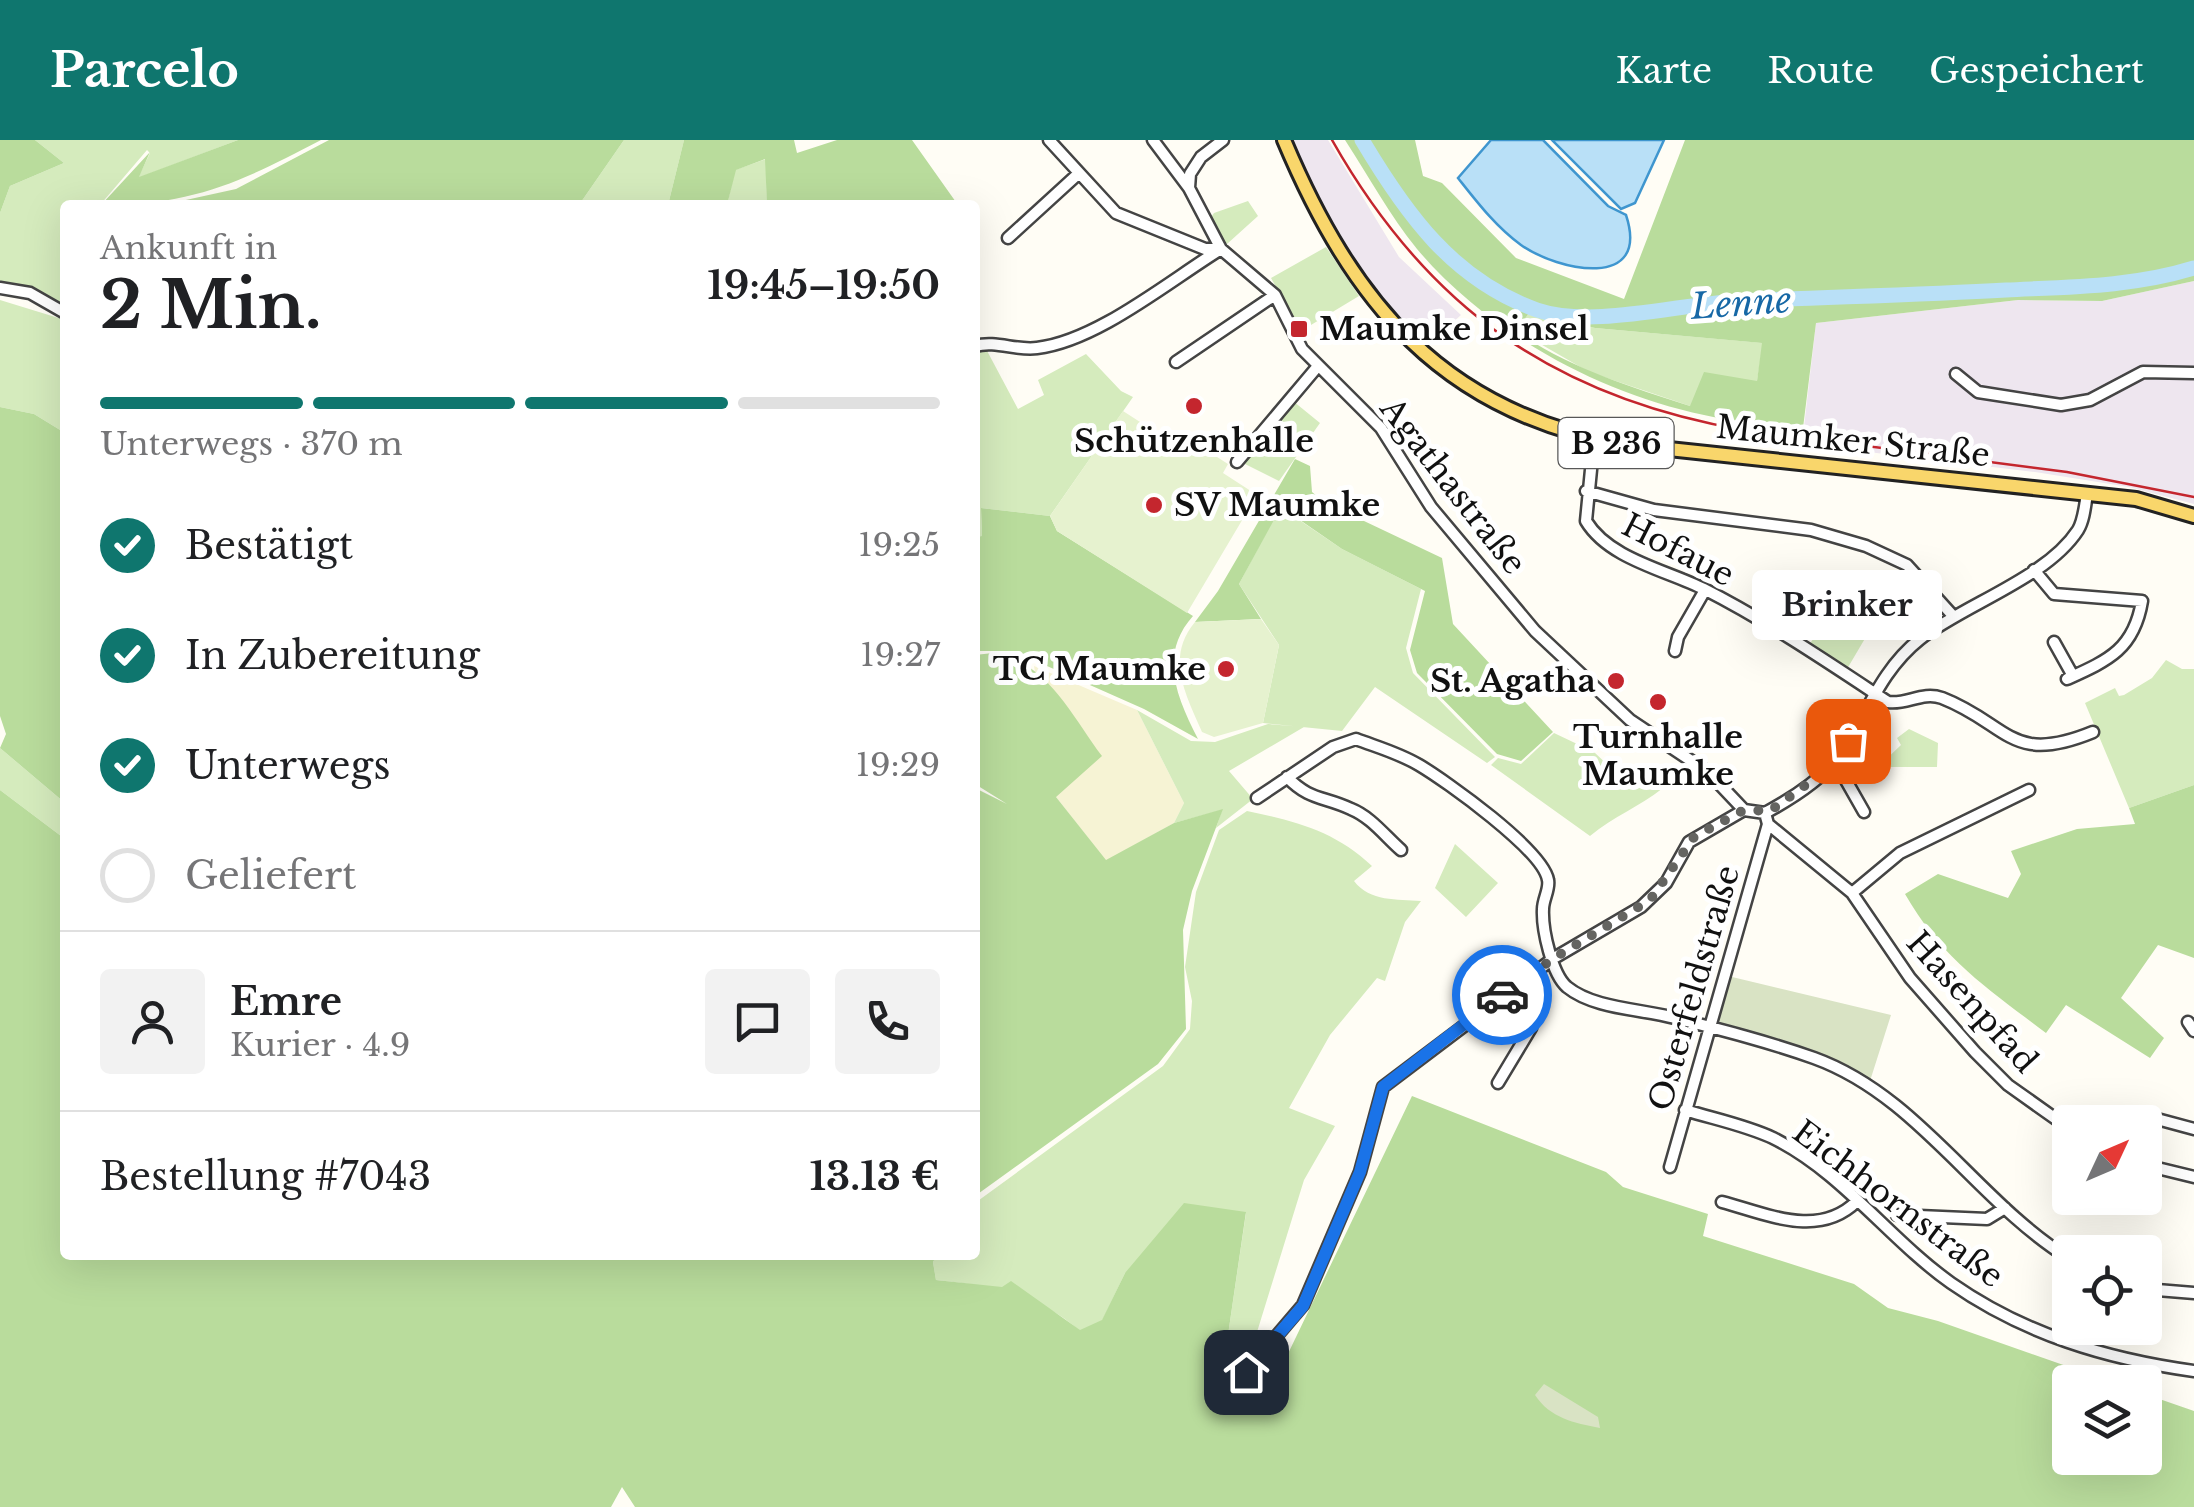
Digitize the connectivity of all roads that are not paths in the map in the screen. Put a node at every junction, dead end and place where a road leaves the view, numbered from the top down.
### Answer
1 (1049, 140) edge
2 (1153, 140) edge
3 (1223, 140) edge
4 (1284, 140) edge
5 (1078, 174) junction
6 (1189, 188) junction
7 (1008, 238) dead end
8 (1221, 249) junction
9 (0, 288) edge
10 (1275, 295) junction
11 (60, 310) edge
12 (980, 345) edge
13 (1176, 362) dead end
14 (1318, 366) junction
15 (2194, 373) edge
16 (1956, 374) dead end
17 (1594, 439) junction
18 (1237, 462) dead end
19 (1586, 491) junction
20 (2087, 494) junction
21 (2194, 516) edge
22 (2034, 570) junction
23 (1705, 590) junction
24 (1954, 617) junction
25 (2054, 642) dead end
26 (1675, 651) dead end
27 (1874, 693) junction
28 (2093, 732) dead end
29 (1835, 761) junction
30 (1287, 777) junction
31 (2029, 790) dead end
32 (1257, 798) dead end
33 (1744, 810) junction
34 (1864, 812) dead end
35 (1766, 819) junction
36 (1401, 850) dead end
37 (1852, 893) junction
38 (1554, 958) junction
39 (1500, 997) junction
40 (1706, 1027) junction
41 (1498, 1083) dead end
42 (1685, 1110) junction
43 (2052, 1116) edge
44 (2162, 1120) edge
45 (2194, 1129) edge
46 (1670, 1167) dead end
47 (2162, 1169) edge
48 (2194, 1177) edge
49 (1856, 1201) junction
50 (1722, 1202) dead end
51 (2005, 1208) junction
52 (1897, 1216) dead end
53 (2052, 1248) edge
54 (2162, 1290) edge
55 (2194, 1293) edge
56 (2194, 1370) edge
57 (1246, 1372) dead end

1 - 5 street
2 - 6 street, Agathastraße
3 - 6 street
4 - 17 main road, Maumker Straße / B 236
5 - 7 street
5 - 8 street
6 - 8 street, Agathastraße
8 - 10 street, Agathastraße
8 - 12 street
9 - 11 street
10 - 13 street
10 - 14 street, Agathastraße
14 - 18 street
14 - 33 street, Agathastraße
15 - 16 street
17 - 19 street, Hofaue
17 - 20 main road, Maumker Straße / B 236
19 - 23 street, Hofaue
19 - 24 street
20 - 21 main road, Maumker Straße / B 236
20 - 22 street
22 - 24 street
22 - 25 street
23 - 26 street
23 - 27 street, Hofaue
24 - 27 street
27 - 28 street
27 - 29 street
29 - 34 street
29 - 35 street
30 - 32 street
30 - 36 street
30 - 38 street
31 - 37 street
33 - 35 street
33 - 38 street
35 - 37 street, Hasenpfad
35 - 40 street, Osterfeldstraße
37 - 43 street, Hasenpfad
38 - 39 street
38 - 40 street
39 - 41 street
39 - 57 street
40 - 42 street, Osterfeldstraße
40 - 51 street
42 - 46 street, Osterfeldstraße
42 - 49 street, Eichhornstraße
44 - 45 street
47 - 48 street
49 - 50 street
49 - 56 street, Eichhornstraße
51 - 52 street
51 - 53 street
54 - 55 street

